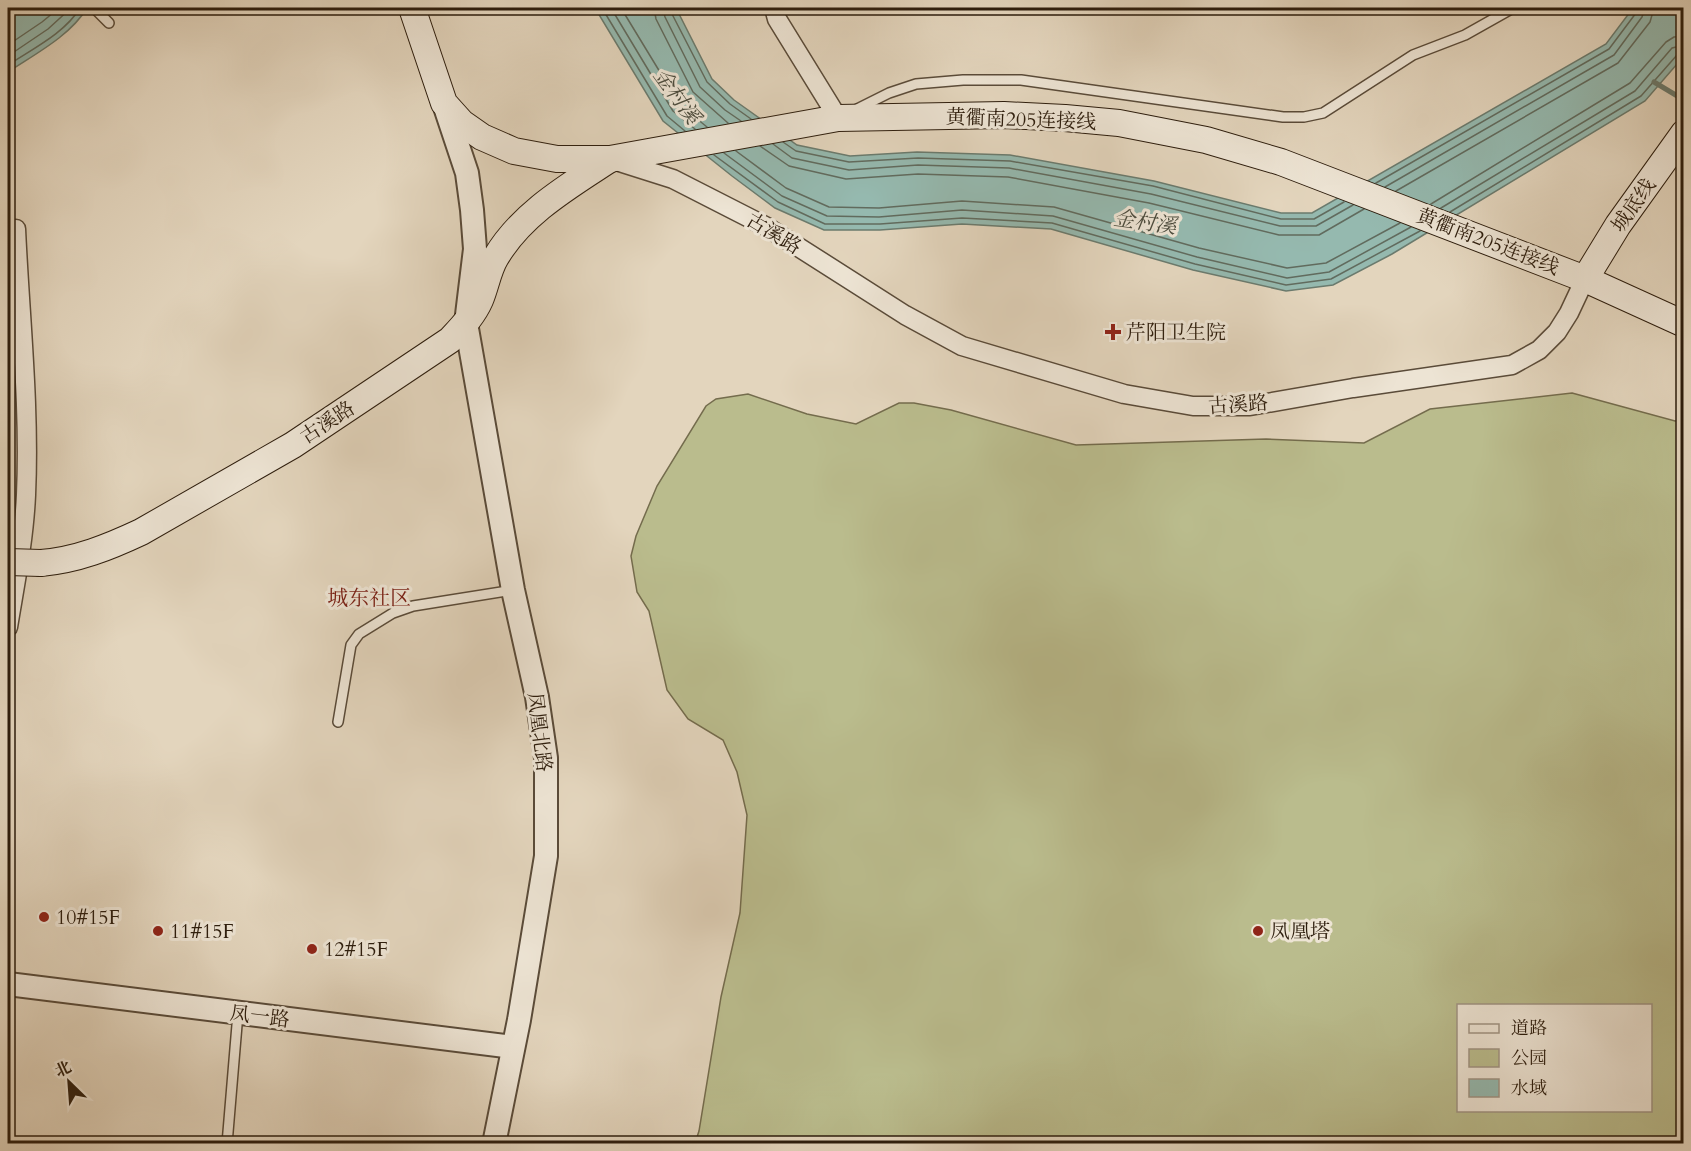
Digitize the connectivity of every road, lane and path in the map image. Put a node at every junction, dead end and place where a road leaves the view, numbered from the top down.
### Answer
1 (94, 8) edge
2 (412, 8) edge
3 (774, 8) edge
4 (1513, 8) edge
5 (110, 23) dead end
6 (444, 102) junction
7 (838, 118) junction
8 (1683, 133) edge
9 (610, 159) junction
10 (16, 229) dead end
11 (1585, 279) junction
12 (466, 323) junction
13 (1683, 324) edge
14 (8, 562) edge
15 (513, 590) junction
16 (8, 627) edge
17 (338, 722) dead end
18 (8, 984) edge
19 (238, 1013) junction
20 (513, 1047) junction
21 (227, 1143) edge
22 (494, 1143) edge

1 - 5 lane
2 - 6 main road, 黄衢南205连接线
3 - 7 street
4 - 7 lane
6 - 9 main road, 黄衢南205连接线
6 - 12 street, 凤凰北路
7 - 9 main road, 黄衢南205连接线
7 - 11 main road, 黄衢南205连接线
8 - 11 main road, 城底线
9 - 11 street, 古溪路
9 - 12 main road, 古溪路
10 - 16 street
11 - 13 main road, 黄衢南205连接线
12 - 14 main road, 古溪路, bridge
12 - 15 street, 凤凰北路
15 - 17 lane
15 - 20 street, 凤凰北路
18 - 19 street, 凤一路
19 - 20 street, 凤一路
19 - 21 lane
20 - 22 street, 凤凰北路

